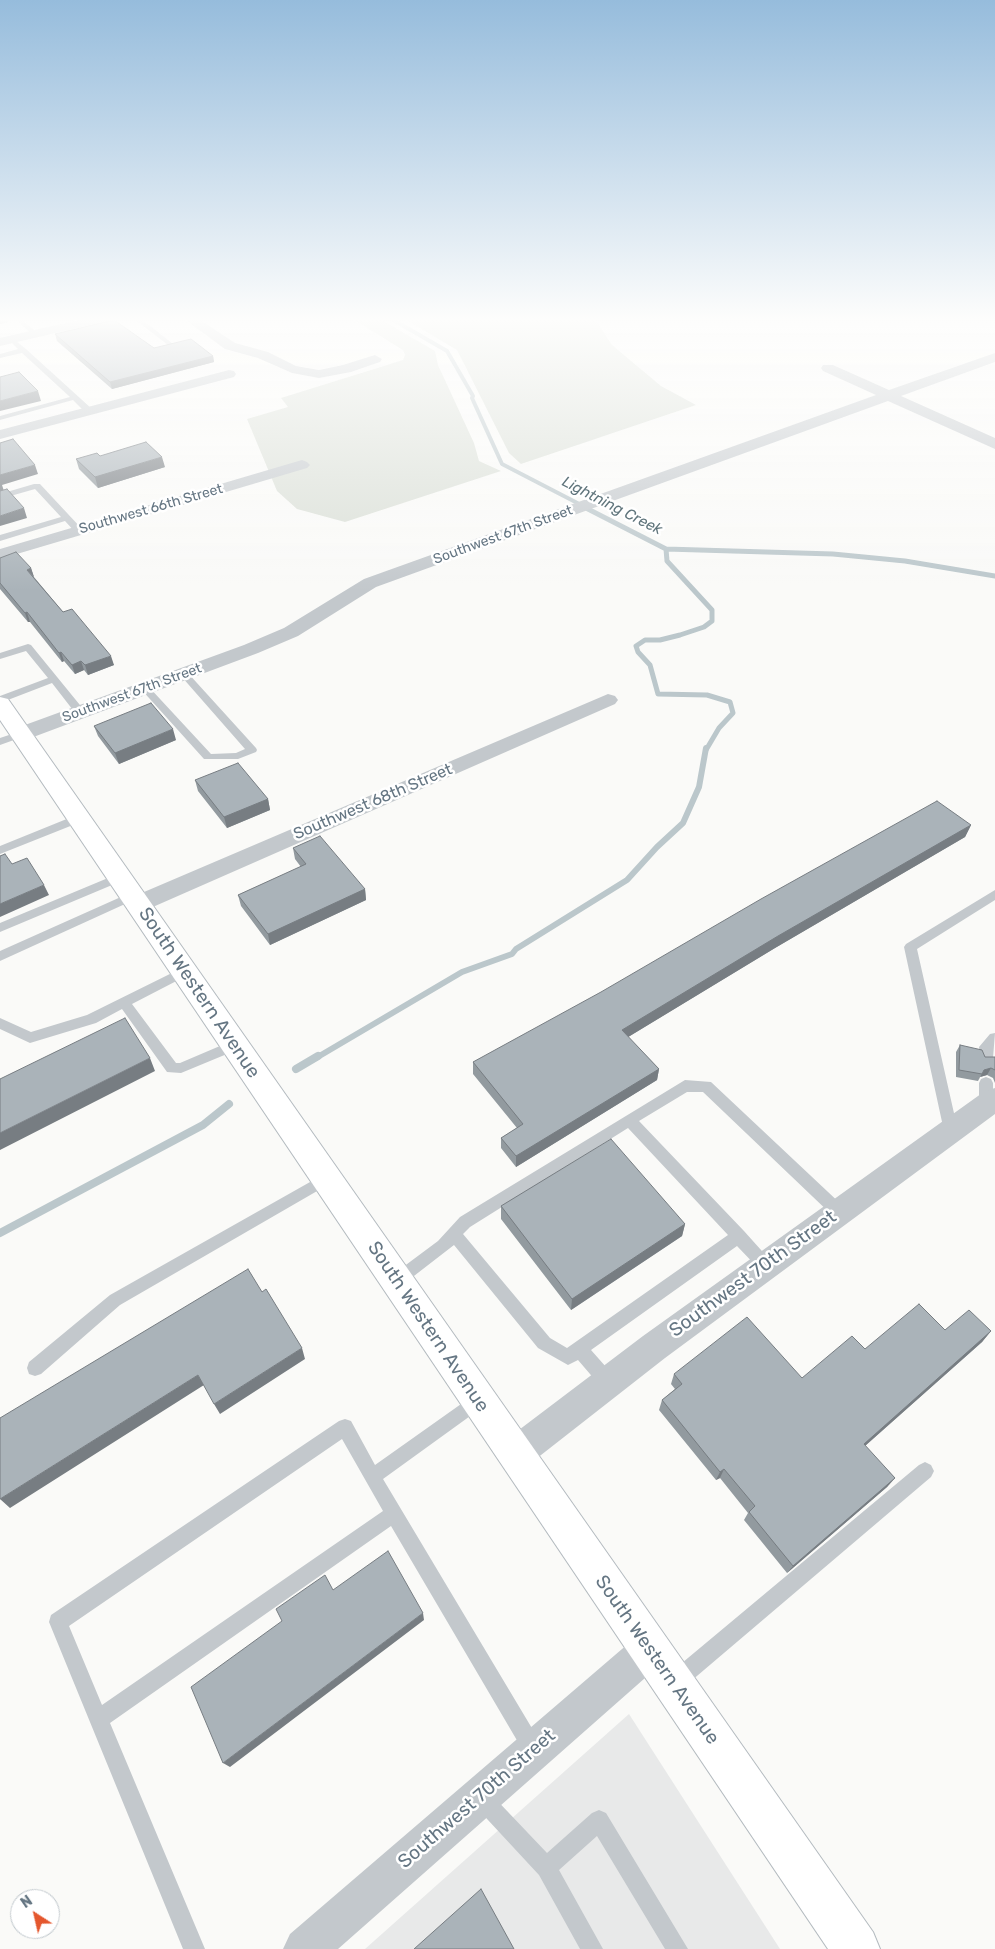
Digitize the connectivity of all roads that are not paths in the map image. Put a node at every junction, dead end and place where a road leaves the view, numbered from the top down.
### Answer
1 (33, 409) edge
2 (87, 409) edge
3 (97, 409) edge
4 (850, 409) edge
5 (918, 409) edge
6 (89, 411) junction
7 (0, 418) edge
8 (0, 435) edge
9 (995, 444) edge
10 (302, 465) dead end
11 (0, 497) edge
12 (67, 518) junction
13 (79, 531) junction
14 (0, 538) edge
15 (0, 554) edge
16 (0, 656) edge
17 (184, 674) junction
18 (54, 679) junction
19 (145, 688) junction
20 (0, 700) edge
21 (608, 700) dead end
22 (0, 704) edge
23 (80, 712) junction
24 (11, 738) edge
25 (79, 818) junction
26 (0, 850) edge
27 (130, 892) junction
28 (995, 894) edge
29 (0, 928) edge
30 (0, 956) edge
31 (184, 972) junction
32 (124, 1002) junction
33 (0, 1023) edge
34 (995, 1038) edge
35 (234, 1045) junction
36 (986, 1058) edge
37 (989, 1096) edge
38 (629, 1120) junction
39 (951, 1130) junction
40 (326, 1179) junction
41 (839, 1212) junction
42 (454, 1234) junction
43 (739, 1236) junction
44 (766, 1265) junction
45 (396, 1281) junction
46 (579, 1350) junction
47 (35, 1368) dead end
48 (608, 1382) junction
49 (478, 1400) junction
50 (515, 1454) junction
51 (925, 1471) dead end
52 (372, 1477) junction
53 (394, 1514) junction
54 (661, 1666) junction
55 (98, 1720) junction
56 (534, 1750) junction
57 (480, 1797) junction
58 (546, 1868) junction
59 (194, 1949) edge
60 (305, 1949) edge
61 (592, 1949) edge
62 (678, 1949) edge
63 (856, 1949) edge

1 - 7 lane
2 - 6 lane
3 - 6 street
4 - 17 street, Southwest 67th Street
5 - 9 street
6 - 8 street
10 - 13 street, Southwest 66th Street
11 - 12 lane
12 - 13 lane
12 - 14 lane
13 - 15 street, Southwest 66th Street
16 - 18 lane
17 - 19 street, Southwest 67th Street
17 - 19 lane
18 - 20 lane
18 - 23 lane
19 - 23 street, Southwest 67th Street
21 - 27 street, Southwest 68th Street
22 - 24 main road, South Western Avenue
23 - 24 street, Southwest 67th Street
24 - 25 main road, South Western Avenue
25 - 26 lane
25 - 27 main road, South Western Avenue
27 - 29 lane
27 - 30 lane
27 - 31 main road, South Western Avenue
28 - 39 lane
31 - 32 lane
31 - 35 main road, South Western Avenue
32 - 33 lane
32 - 35 lane
34 - 36 lane
35 - 40 main road, South Western Avenue
37 - 39 street, Southwest 70th Street
38 - 41 lane
38 - 42 lane
38 - 43 lane
39 - 41 street, Southwest 70th Street
40 - 45 main road, South Western Avenue
40 - 47 lane
41 - 44 street, Southwest 70th Street
42 - 45 lane
42 - 46 lane
43 - 44 lane
43 - 46 lane
44 - 48 street, Southwest 70th Street
45 - 49 main road, South Western Avenue
46 - 48 lane
48 - 50 street, Southwest 70th Street
49 - 50 main road, South Western Avenue
49 - 52 lane
50 - 54 main road, South Western Avenue
51 - 54 lane
52 - 53 lane
52 - 55 lane
53 - 55 lane
53 - 56 lane
54 - 56 street, Southwest 70th Street
54 - 63 main road, South Western Avenue
55 - 59 lane
56 - 57 street, Southwest 70th Street
57 - 58 lane
57 - 60 street, Southwest 70th Street
58 - 61 lane
58 - 62 lane

